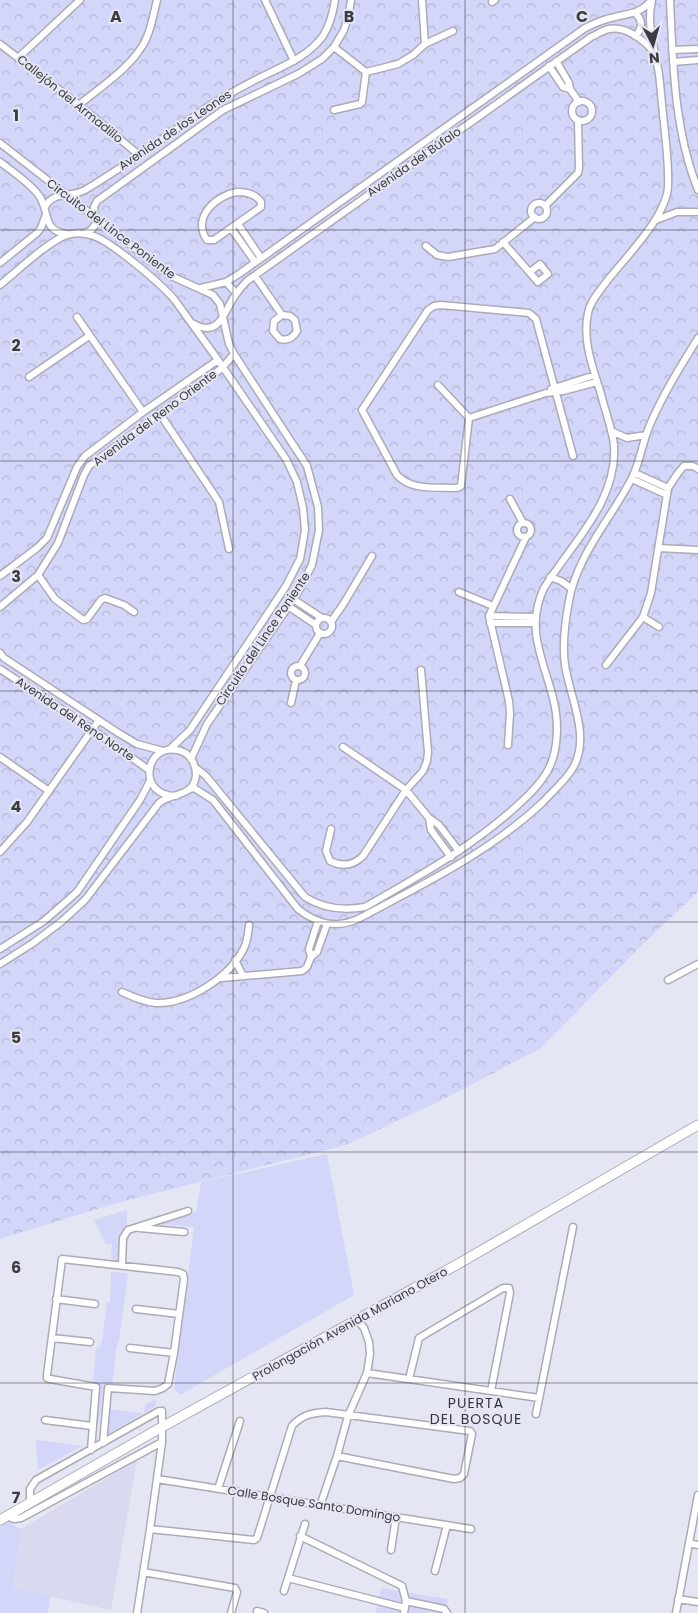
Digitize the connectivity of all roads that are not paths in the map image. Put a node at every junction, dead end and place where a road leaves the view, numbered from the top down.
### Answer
1 (80, 0) edge
2 (158, 0) edge
3 (265, 0) edge
4 (334, 0) edge
5 (351, 0) edge
6 (422, 0) edge
7 (652, 0) edge
8 (670, 0) edge
9 (635, 13) junction
10 (453, 31) dead end
11 (635, 36) junction
12 (0, 44) edge
13 (425, 44) junction
14 (334, 47) junction
15 (312, 48) junction
16 (698, 49) edge
17 (672, 50) junction
18 (654, 52) junction
19 (19, 57) junction
20 (322, 59) junction
21 (294, 60) junction
22 (698, 60) edge
23 (556, 62) junction
24 (673, 62) junction
25 (549, 66) junction
26 (366, 72) junction
27 (673, 72) junction
28 (659, 73) junction
29 (570, 89) junction
30 (579, 102) junction
31 (79, 105) junction
32 (334, 110) dead end
33 (578, 120) junction
34 (0, 144) edge
35 (139, 155) junction
36 (399, 161) junction
37 (1, 164) edge
38 (405, 168) junction
39 (698, 190) edge
40 (66, 195) junction
41 (545, 206) junction
42 (45, 207) junction
43 (698, 212) edge
44 (45, 217) junction
45 (535, 217) junction
46 (96, 218) junction
47 (655, 220) junction
48 (238, 224) junction
49 (232, 228) junction
50 (69, 234) junction
51 (84, 234) junction
52 (503, 242) junction
53 (426, 246) dead end
54 (258, 260) junction
55 (0, 263) edge
56 (530, 272) dead end
57 (255, 276) junction
58 (226, 282) junction
59 (0, 285) edge
60 (200, 288) junction
61 (236, 293) junction
62 (282, 315) dead end
63 (77, 316) dead end
64 (223, 318) junction
65 (189, 319) junction
66 (89, 336) junction
67 (698, 338) edge
68 (234, 354) junction
69 (218, 360) junction
70 (222, 368) junction
71 (595, 374) junction
72 (29, 377) dead end
73 (597, 382) junction
74 (438, 385) dead end
75 (554, 390) junction
76 (143, 412) junction
77 (160, 414) junction
78 (469, 418) junction
79 (611, 431) junction
80 (646, 435) junction
81 (573, 456) dead end
82 (698, 469) edge
83 (633, 476) junction
84 (668, 491) junction
85 (510, 499) dead end
86 (659, 548) junction
87 (229, 549) dead end
88 (698, 550) edge
89 (372, 556) dead end
90 (38, 575) junction
91 (0, 576) edge
92 (550, 577) junction
93 (571, 588) junction
94 (459, 592) dead end
95 (293, 599) junction
96 (288, 606) junction
97 (493, 606) junction
98 (0, 607) edge
99 (134, 612) dead end
100 (643, 617) junction
101 (322, 618) junction
102 (490, 619) junction
103 (535, 620) junction
104 (330, 622) junction
105 (316, 625) junction
106 (659, 627) dead end
107 (320, 633) junction
108 (2, 656) edge
109 (606, 665) dead end
110 (15, 666) junction
111 (0, 669) edge
112 (421, 670) dead end
113 (9, 675) junction
114 (291, 703) dead end
115 (99, 720) junction
116 (93, 730) junction
117 (508, 745) dead end
118 (343, 747) dead end
119 (167, 750) junction
120 (0, 757) edge
121 (191, 759) junction
122 (195, 767) junction
123 (149, 770) junction
124 (150, 780) junction
125 (189, 789) junction
126 (406, 790) junction
127 (49, 791) junction
128 (176, 796) junction
129 (429, 818) junction
130 (331, 829) dead end
131 (459, 851) junction
132 (0, 852) edge
133 (451, 857) junction
134 (318, 922) junction
135 (327, 924) junction
136 (249, 925) dead end
137 (0, 949) edge
138 (310, 957) junction
139 (235, 960) junction
140 (0, 964) edge
141 (698, 964) edge
142 (243, 976) junction
143 (221, 978) junction
144 (668, 980) dead end
145 (122, 992) dead end
146 (698, 1125) edge
147 (188, 1211) dead end
148 (573, 1226) dead end
149 (135, 1228) junction
150 (184, 1232) dead end
151 (122, 1266) junction
152 (56, 1299) junction
153 (95, 1304) dead end
154 (136, 1309) dead end
155 (179, 1314) junction
156 (358, 1320) junction
157 (52, 1338) junction
158 (90, 1342) dead end
159 (130, 1348) dead end
160 (174, 1353) junction
161 (367, 1373) junction
162 (410, 1379) junction
163 (491, 1391) junction
164 (539, 1398) junction
165 (536, 1414) dead end
166 (348, 1416) junction
167 (45, 1420) dead end
168 (240, 1421) dead end
169 (92, 1426) junction
170 (162, 1427) junction
171 (162, 1442) junction
172 (103, 1443) junction
173 (91, 1450) junction
174 (337, 1456) junction
175 (157, 1479) junction
176 (218, 1489) junction
177 (698, 1495) edge
178 (269, 1496) junction
179 (30, 1501) junction
180 (320, 1506) junction
181 (396, 1517) junction
182 (3, 1518) edge
183 (304, 1524) dead end
184 (447, 1525) junction
185 (150, 1529) junction
186 (471, 1529) dead end
187 (300, 1536) junction
188 (689, 1543) junction
189 (698, 1545) edge
190 (391, 1550) dead end
191 (435, 1571) dead end
192 (144, 1572) junction
193 (288, 1578) junction
194 (284, 1591) dead end
195 (678, 1598) junction
196 (698, 1602) edge
197 (405, 1607) edge
198 (137, 1613) edge
199 (231, 1613) edge
200 (447, 1613) edge
201 (676, 1613) edge

1 - 19 street
2 - 31 street
3 - 21 street
4 - 15 street, Avenida de los Leones
5 - 14 street, Avenida de los Leones
6 - 13 street
7 - 9 street, Avenida del Búfalo
7 - 18 street
8 - 17 street
9 - 11 street
9 - 36 street, Avenida del Búfalo
10 - 13 street
11 - 18 street, Avenida del Búfalo
11 - 23 street, Avenida del Búfalo
12 - 19 street, Callejón del Armadillo
13 - 26 street
14 - 20 street, Avenida de los Leones
14 - 26 street
15 - 20 street
15 - 21 street, Avenida de los Leones
16 - 17 street
17 - 24 street
18 - 28 street
19 - 31 street, Callejón del Armadillo
20 - 46 street, Avenida de los Leones
21 - 35 street, Avenida de los Leones
22 - 24 street
23 - 25 street, Avenida del Búfalo
23 - 29 street
24 - 27 street
25 - 29 street
25 - 38 street, Avenida del Búfalo
26 - 32 street
27 - 28 street
27 - 39 street
28 - 47 street
29 - 30 street
30 - 33 street
30 - 33 street
31 - 35 street, Callejón del Armadillo
33 - 41 street
34 - 40 street, Circuito del Lince Poniente
35 - 40 street, Avenida de los Leones
36 - 38 street
36 - 54 street, Avenida del Búfalo
37 - 42 street, Circuito del Lince Poniente
38 - 57 street, Avenida del Búfalo
40 - 42 street, Avenida de los Leones
40 - 46 street, Circuito del Lince Poniente
41 - 45 street
41 - 45 street
42 - 44 street
43 - 47 street
44 - 50 street
44 - 55 street
45 - 52 street
46 - 51 street, Avenida de los Leones
46 - 60 street, Circuito del Lince Poniente
47 - 71 street
48 - 49 street
48 - 49 street
48 - 54 street
49 - 54 street
50 - 51 street
50 - 59 street
51 - 65 street, Circuito del Lince Poniente
52 - 53 street
52 - 56 street
54 - 58 street, Avenida del Búfalo
57 - 61 street, Avenida del Búfalo
57 - 62 street
58 - 60 street, Avenida del Búfalo
58 - 61 street
60 - 64 street, Circuito del Lince Poniente
61 - 64 street, Avenida del Búfalo
63 - 66 street
64 - 65 street
64 - 68 street, Circuito del Lince Poniente
65 - 69 street, Circuito del Lince Poniente
66 - 72 street
66 - 76 street
67 - 80 street
68 - 70 street, Avenida del Reno Oriente
68 - 95 street, Circuito del Lince Poniente
69 - 70 street, Circuito del Lince Poniente
69 - 76 street, Avenida del Reno Oriente
70 - 77 street, Avenida del Reno Oriente
70 - 119 street, Circuito del Lince Poniente
71 - 73 street
71 - 75 street
73 - 75 street
73 - 79 street
74 - 78 street
75 - 78 street
75 - 78 street
75 - 81 street
76 - 91 street, Avenida del Reno Oriente
77 - 87 street
77 - 90 street, Avenida del Reno Oriente
79 - 80 street
79 - 92 street
80 - 83 street
82 - 84 street
83 - 84 street
83 - 93 street
84 - 86 street
85 - 97 street
86 - 88 street
86 - 100 street
89 - 104 street
90 - 98 street, Avenida del Reno Oriente
90 - 99 street
92 - 93 street
92 - 103 street
93 - 135 street
94 - 97 street
95 - 96 street, Circuito del Lince Poniente
95 - 101 street
96 - 105 street
96 - 121 street, Circuito del Lince Poniente
97 - 102 street
100 - 106 street
100 - 109 street
101 - 104 street
101 - 105 street
102 - 103 street
102 - 117 street
103 - 131 street
104 - 107 street
105 - 107 street
107 - 114 street
108 - 110 street, Avenida del Reno Norte
110 - 113 street
110 - 115 street, Avenida del Reno Norte
111 - 113 street, Avenida del Reno Norte
112 - 126 street
113 - 116 street, Avenida del Reno Norte
115 - 116 street
115 - 119 street, Avenida del Reno Norte
116 - 123 street, Avenida del Reno Norte
116 - 127 street
118 - 126 street
119 - 121 street
119 - 123 street
120 - 127 street
121 - 122 street
122 - 125 street
122 - 133 street
123 - 124 street
124 - 128 street
124 - 137 street
125 - 128 street
125 - 134 street
126 - 129 street
126 - 130 street
127 - 132 street
128 - 140 street
129 - 131 street
129 - 133 street
131 - 133 street
134 - 135 street
134 - 138 street
135 - 138 street
136 - 139 street
138 - 142 street
139 - 142 street
139 - 143 street
141 - 144 street
142 - 143 street
143 - 145 street
146 - 156 street, Prolongación Avenida Mariano Otero
147 - 149 street
148 - 164 street
149 - 150 street
149 - 151 street
151 - 152 street
151 - 155 street
152 - 153 street
152 - 157 street
154 - 155 street
155 - 160 street
156 - 161 street
156 - 170 street, Prolongación Avenida Mariano Otero
157 - 158 street
157 - 169 street
159 - 160 street
160 - 172 street
161 - 162 street
161 - 166 street
162 - 163 street
162 - 163 street
163 - 164 street
164 - 165 street
166 - 174 street
166 - 174 street
166 - 178 street
167 - 169 street
168 - 176 street
169 - 173 street
170 - 171 street
170 - 172 street
170 - 179 street, Prolongación Avenida Mariano Otero
171 - 175 street
171 - 182 street
172 - 173 street
173 - 179 street
174 - 180 street
175 - 176 street, Calle Bosque Santo Domingo
175 - 185 street
176 - 178 street, Calle Bosque Santo Domingo
177 - 188 street
178 - 180 street, Calle Bosque Santo Domingo
178 - 185 street
179 - 182 street, Prolongación Avenida Mariano Otero
180 - 181 street, Calle Bosque Santo Domingo
181 - 184 street, Calle Bosque Santo Domingo
181 - 190 street
183 - 187 street
184 - 186 street, Calle Bosque Santo Domingo
184 - 191 street
185 - 192 street
187 - 193 street
187 - 197 street
188 - 189 street
188 - 195 street
192 - 198 street
192 - 199 street
193 - 194 street
193 - 197 street
195 - 196 street
195 - 201 street
197 - 200 street

